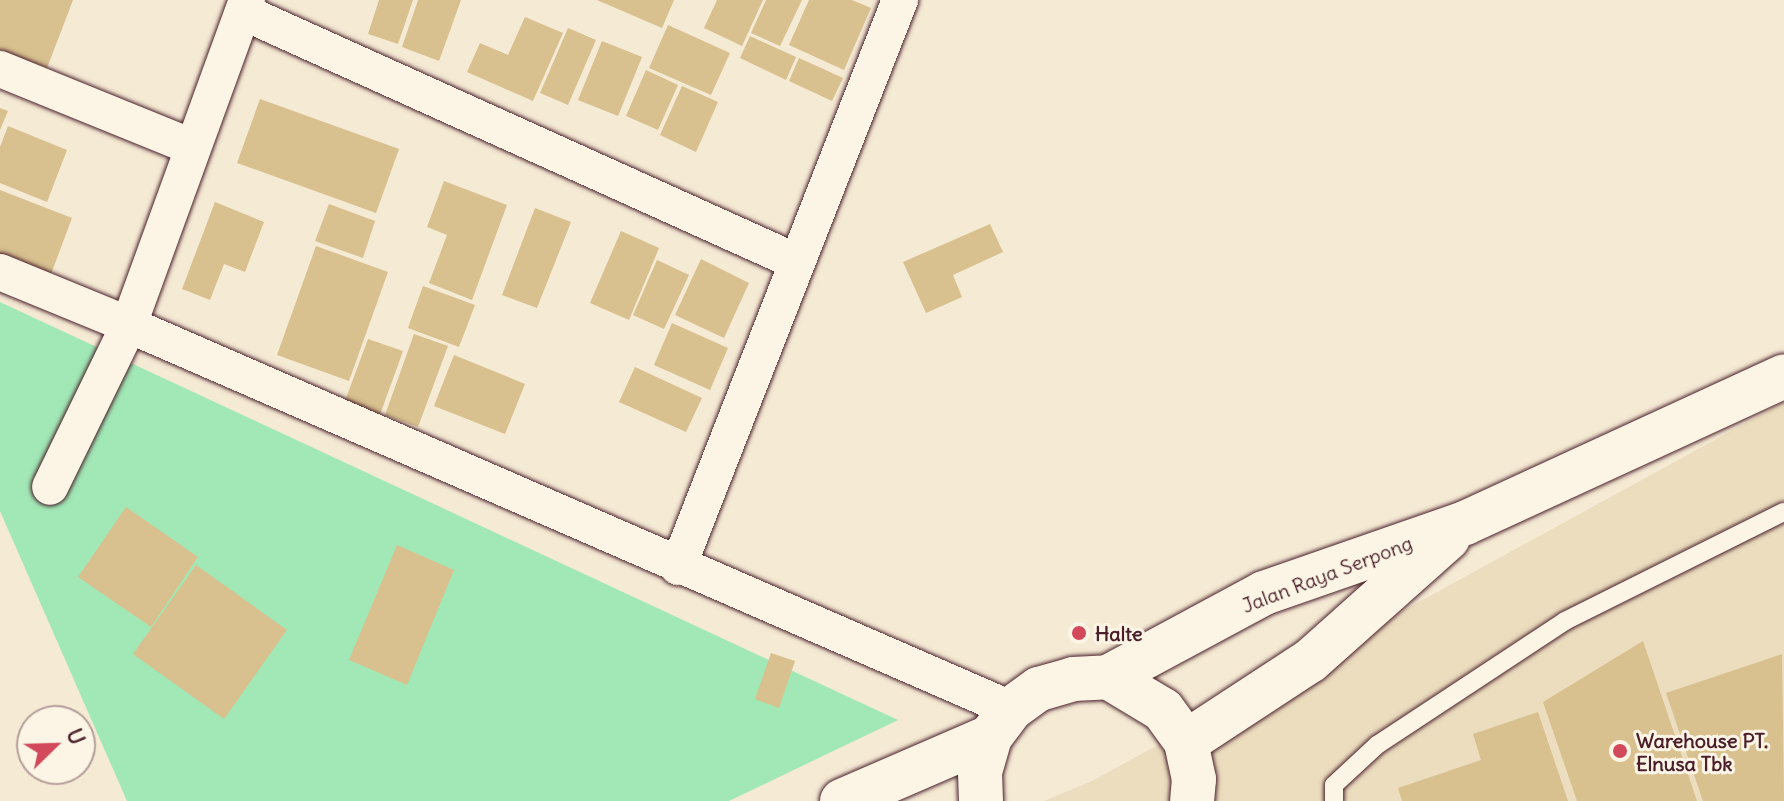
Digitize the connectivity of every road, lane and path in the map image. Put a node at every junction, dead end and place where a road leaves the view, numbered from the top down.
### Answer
1 (900, 0) edge
2 (245, 6) edge
3 (0, 69) edge
4 (192, 147) junction
5 (797, 262) junction
6 (0, 272) edge
7 (129, 325) junction
8 (1784, 376) edge
9 (50, 487) dead end
10 (1784, 512) edge
11 (1465, 523) junction
12 (678, 567) junction
13 (1108, 677) junction
14 (1001, 723) junction
15 (1186, 742) junction
16 (842, 801) edge
17 (981, 801) edge
18 (1192, 801) edge
19 (1334, 801) edge

1 - 5 street
2 - 4 street
2 - 5 street
3 - 4 street
4 - 7 street
5 - 12 street
6 - 7 street
7 - 9 street
7 - 12 street
8 - 11 main road, Jalan Raya Serpong
10 - 19 lane
11 - 13 main road, Jalan Raya Serpong
11 - 15 main road, Jalan Raya Serpong
12 - 14 street
13 - 14 main road
13 - 15 main road
14 - 16 main road
14 - 17 main road
15 - 18 main road

